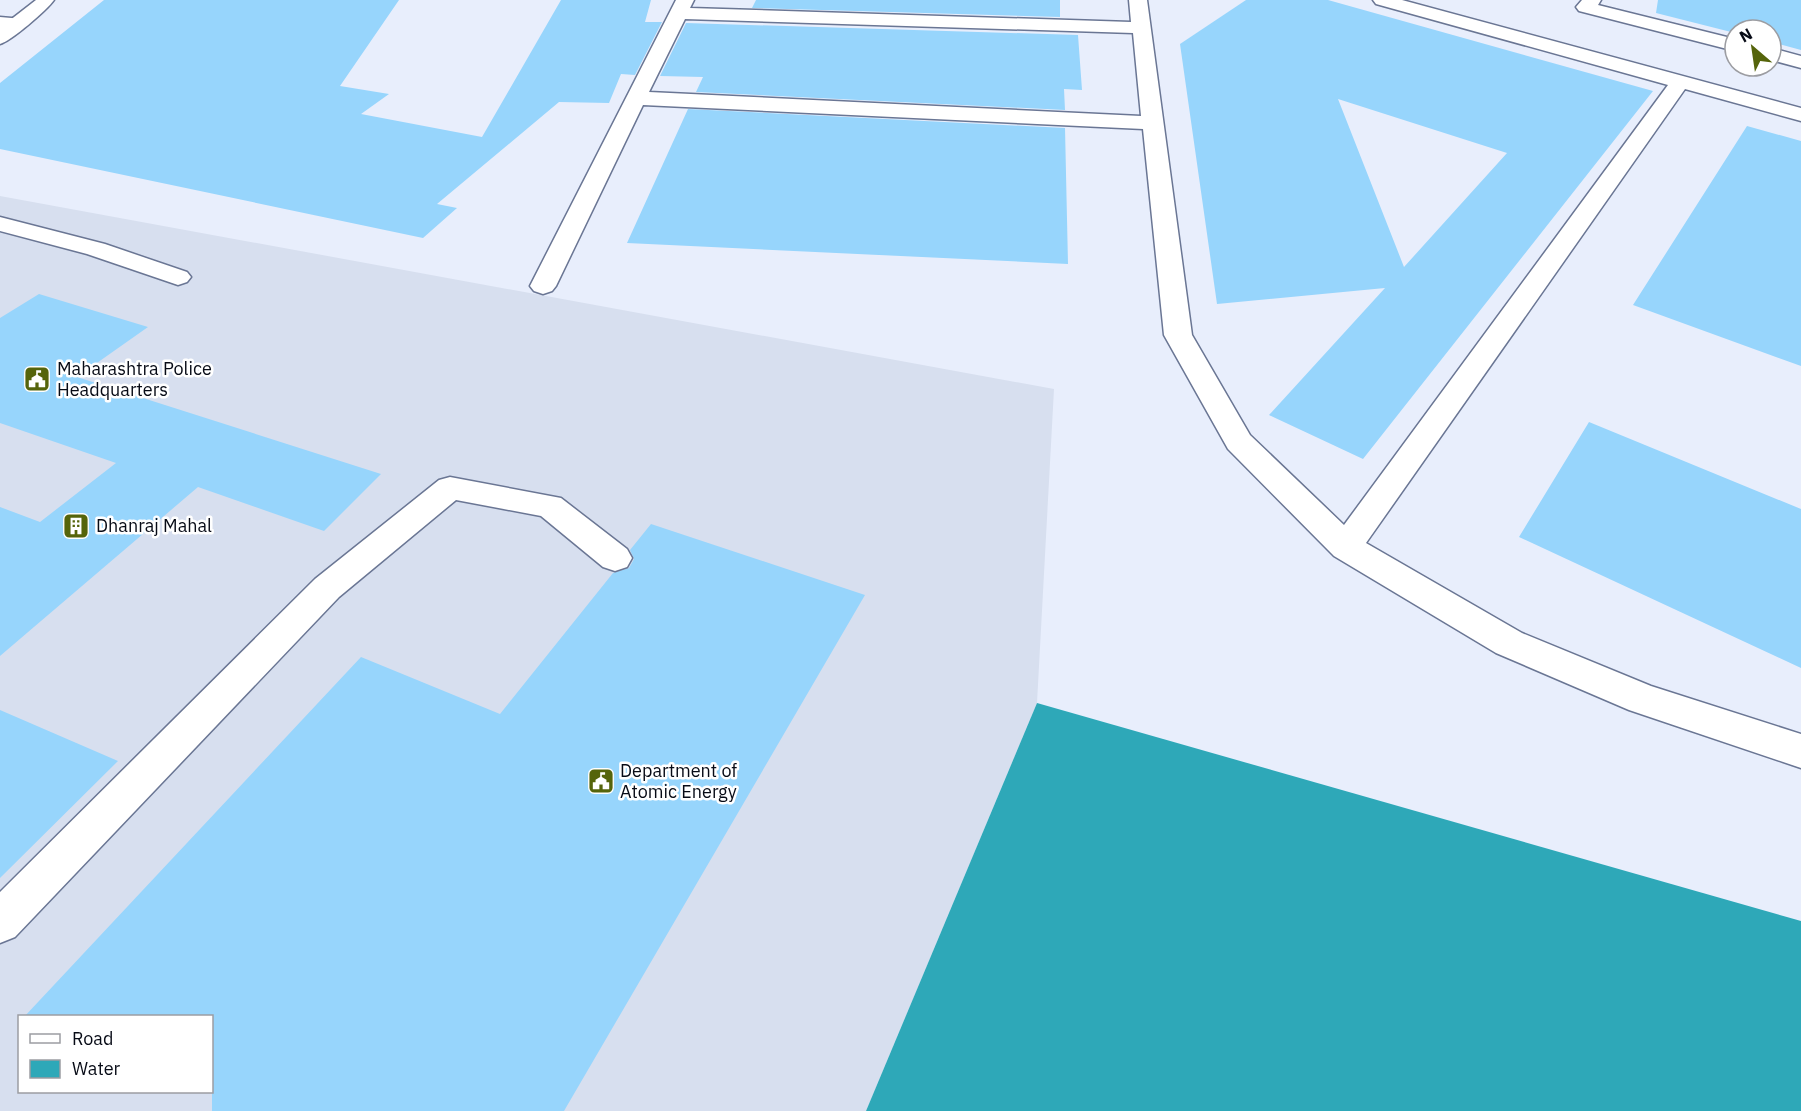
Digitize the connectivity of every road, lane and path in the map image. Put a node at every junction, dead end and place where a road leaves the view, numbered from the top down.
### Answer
1 (45, 0) edge
2 (1382, 0) edge
3 (1592, 0) edge
4 (681, 7) edge
5 (1140, 14) edge
6 (8, 23) edge
7 (0, 38) edge
8 (1723, 42) edge
9 (1783, 57) edge
10 (1801, 62) edge
11 (1681, 81) junction
12 (636, 98) junction
13 (1801, 115) edge
14 (1153, 123) junction
15 (0, 224) edge
16 (178, 277) dead end
17 (543, 286) dead end
18 (1346, 547) junction
19 (615, 558) dead end
20 (1801, 751) edge
21 (0, 922) edge

1 - 6 street
2 - 11 street
3 - 8 street
4 - 5 street
4 - 12 street
5 - 14 street
6 - 7 street
9 - 10 street
11 - 13 street
11 - 18 street
12 - 14 street
12 - 17 street
14 - 18 street
15 - 16 street
18 - 20 street
19 - 21 street

